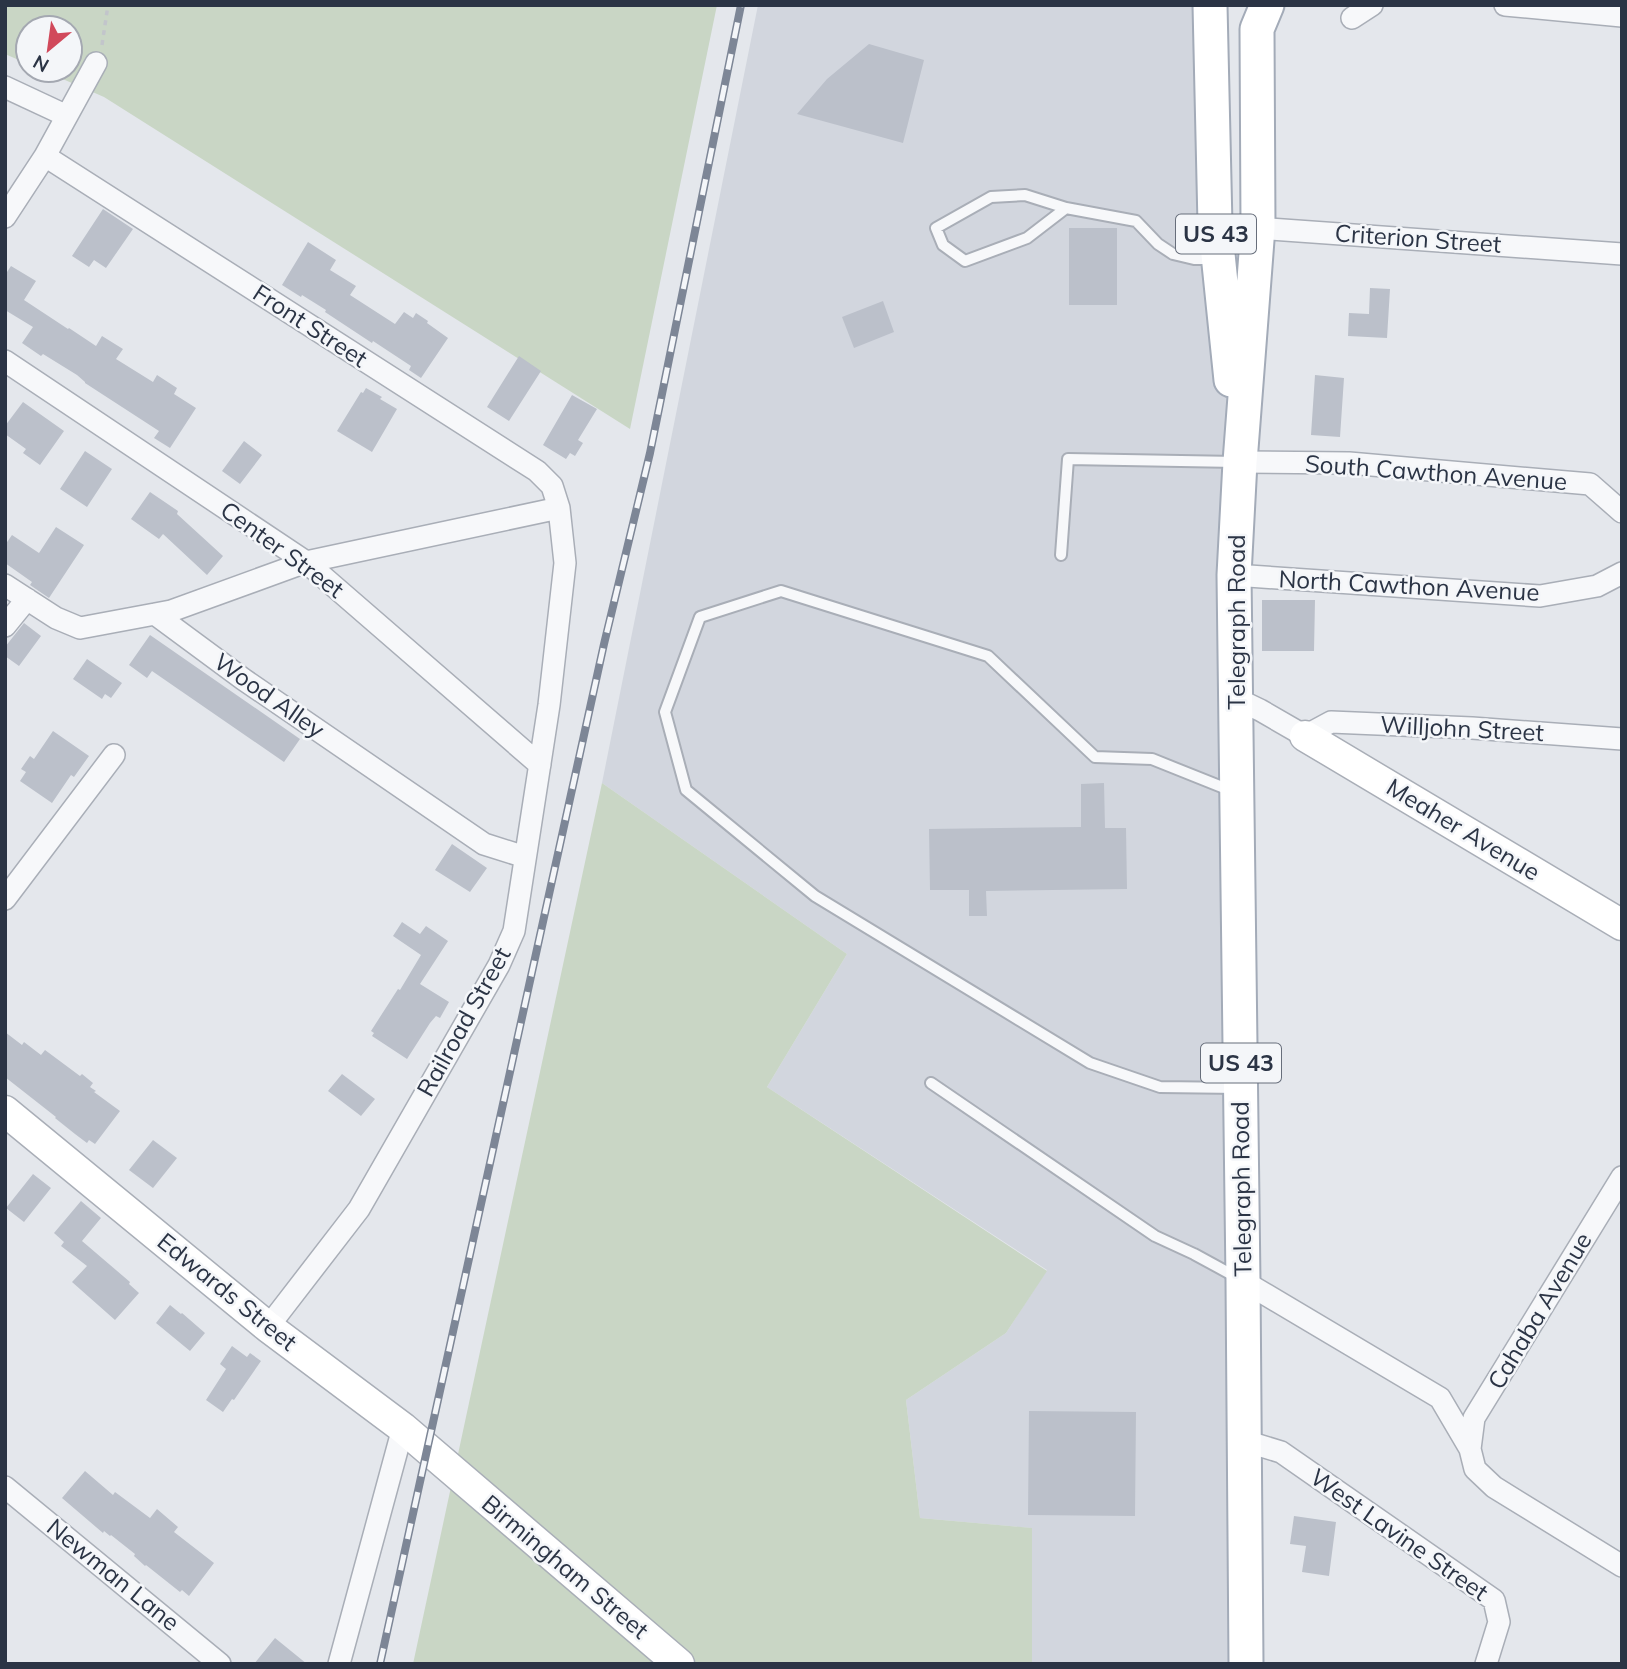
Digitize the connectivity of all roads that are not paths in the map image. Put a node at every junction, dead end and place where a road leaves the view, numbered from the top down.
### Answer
1 (1210, 5) edge
2 (1372, 5) edge
3 (1505, 5) edge
4 (1260, 13) edge
5 (1622, 16) edge
6 (1352, 18) dead end
7 (96, 63) road end
8 (5, 86) edge
9 (67, 116) junction
10 (45, 156) junction
11 (1066, 208) junction
12 (5, 217) edge
13 (1215, 225) junction
14 (1258, 227) junction
15 (1622, 254) edge
16 (1219, 259) junction
17 (5, 361) edge
18 (1240, 462) junction
19 (559, 508) junction
20 (1622, 512) edge
21 (1061, 555) dead end
22 (306, 562) junction
23 (1622, 573) edge
24 (1234, 575) junction
25 (5, 585) edge
26 (27, 599) junction
27 (155, 614) junction
28 (5, 626) edge
29 (1237, 699) junction
30 (1305, 736) junction
31 (1622, 739) edge
32 (114, 755) dead end
33 (540, 765) junction
34 (1238, 793) junction
35 (525, 857) junction
36 (5, 899) edge
37 (1622, 925) edge
38 (931, 1083) dead end
39 (1241, 1088) junction
40 (5, 1111) edge
41 (1622, 1177) edge
42 (1244, 1281) junction
43 (268, 1327) junction
44 (1440, 1398) junction
45 (1474, 1418) junction
46 (402, 1428) junction
47 (1245, 1441) junction
48 (1470, 1449) junction
49 (451, 1470) joint
50 (5, 1487) edge
51 (1622, 1566) edge
52 (220, 1664) edge
53 (339, 1664) edge
54 (679, 1664) edge
55 (1246, 1664) edge
56 (1486, 1664) edge

1 - 13 main road, Telegraph Road / US 43
2 - 6 street
3 - 5 street
4 - 14 main road, Telegraph Road / US 43
7 - 9 street
8 - 9 street
9 - 10 street
10 - 12 street
10 - 19 street, Front Street
11 - 11 lane
11 - 16 lane
13 - 14 street, Criterion Street
13 - 16 main road, Telegraph Road / US 43
14 - 15 street, Criterion Street
14 - 18 main road, Telegraph Road / US 43
16 - 18 main road, Telegraph Road / US 43
17 - 22 street, Center Street
18 - 20 street, South Cawthon Avenue
18 - 21 lane
18 - 24 main road, Telegraph Road / US 43
19 - 22 street
19 - 33 street, Railroad Street
22 - 27 street
22 - 33 street, Center Street
23 - 24 street, North Cawthon Avenue
24 - 29 main road, Telegraph Road / US 43
25 - 26 street
26 - 27 street
26 - 28 street
27 - 35 street, Wood Alley
29 - 30 street
29 - 34 main road, Telegraph Road / US 43
30 - 31 street, Willjohn Street
30 - 37 street, Meaher Avenue
32 - 36 street
33 - 35 street, Railroad Street
34 - 39 main road, Telegraph Road / US 43
34 - 39 lane
35 - 43 street, Railroad Street
38 - 42 lane
39 - 42 main road, Telegraph Road / US 43
40 - 43 street, Edwards Street
41 - 45 street, Cahaba Avenue
42 - 44 street
42 - 47 main road, Telegraph Road / US 43
43 - 46 street, Edwards Street
44 - 45 street
44 - 48 street
45 - 48 street, Cahaba Avenue
46 - 49 street, Edwards Street
46 - 53 street
47 - 55 main road, Telegraph Road / US 43
47 - 56 street, West Lavine Street
48 - 51 street
49 - 54 street, Birmingham Street
50 - 52 street, Newman Lane

